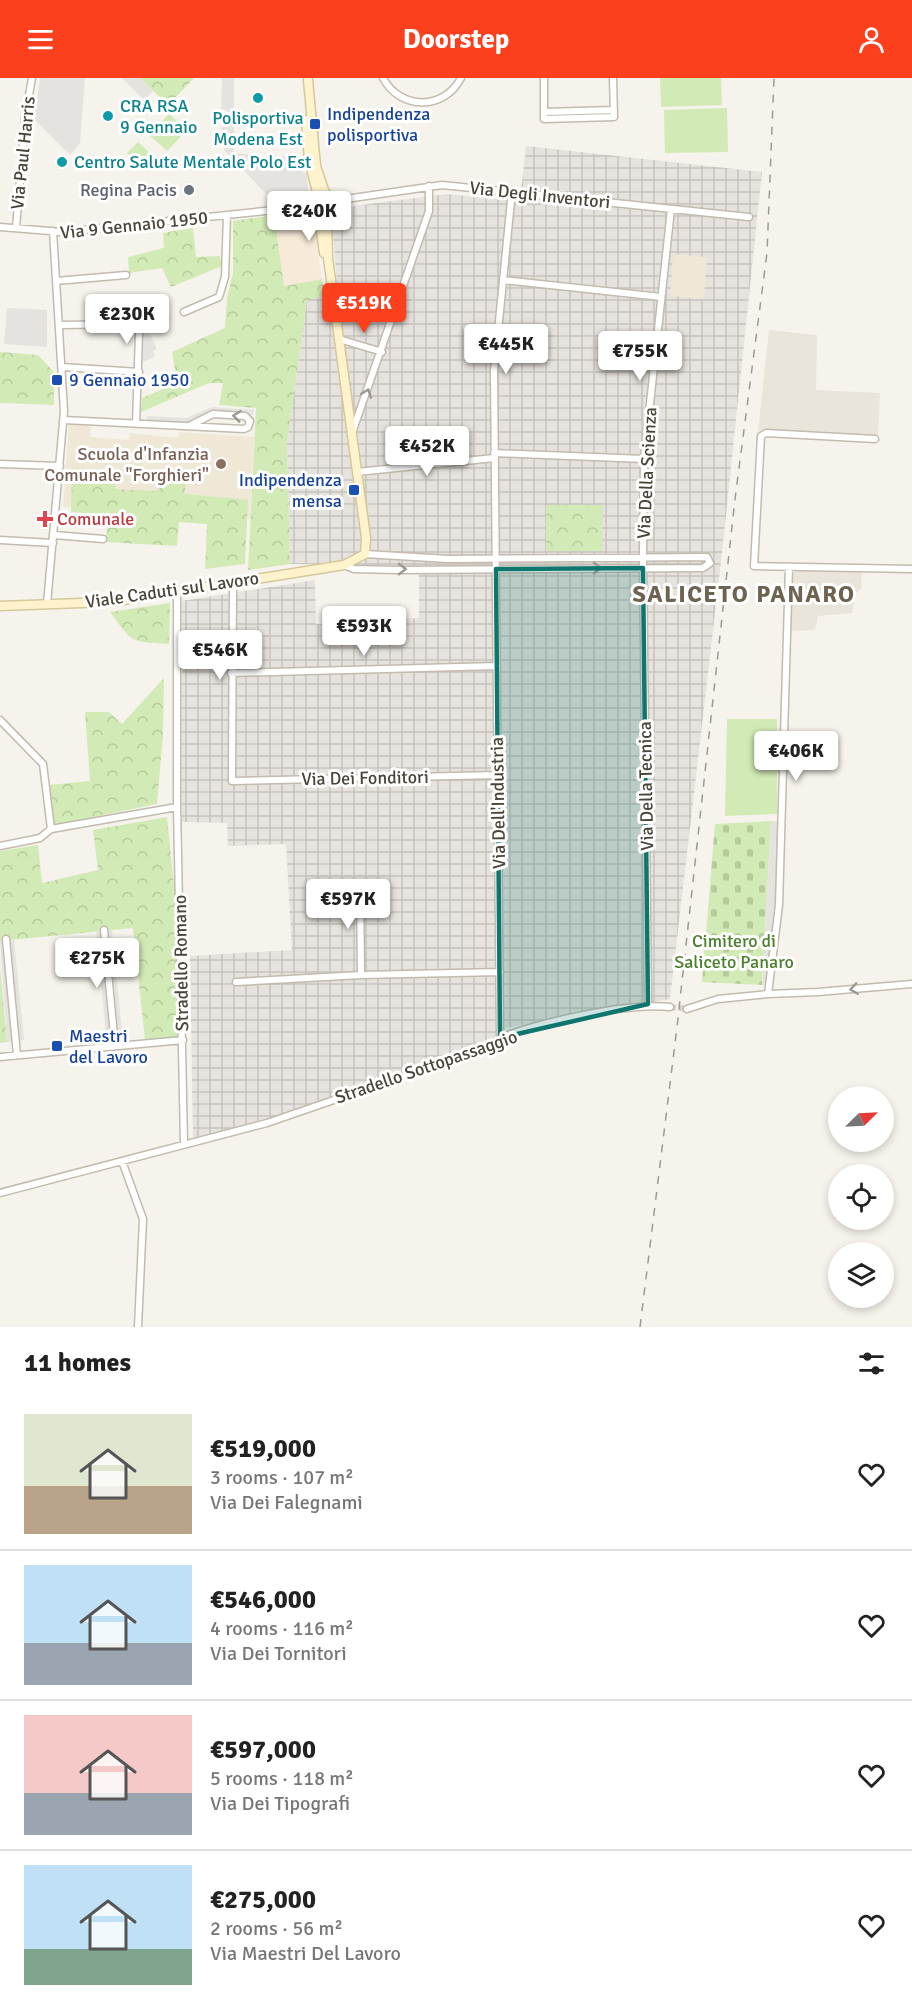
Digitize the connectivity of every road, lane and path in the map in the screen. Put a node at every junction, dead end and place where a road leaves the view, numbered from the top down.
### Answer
1 (32, 78) edge
2 (382, 78) edge
3 (461, 78) edge
4 (544, 78) edge
5 (613, 78) edge
6 (308, 79) edge
7 (429, 186) junction
8 (512, 191) junction
9 (325, 198) junction
10 (316, 209) junction
11 (670, 209) junction
12 (328, 213) junction
13 (227, 215) junction
14 (749, 217) dead end
15 (0, 227) edge
16 (16, 228) junction
17 (52, 231) junction
18 (328, 258) junction
19 (126, 275) dead end
20 (503, 280) junction
21 (56, 281) junction
22 (661, 297) junction
23 (184, 312) dead end
24 (59, 325) junction
25 (339, 339) junction
26 (382, 352) junction
27 (62, 367) junction
28 (139, 372) junction
29 (64, 420) junction
30 (136, 424) junction
31 (191, 425) junction
32 (352, 433) junction
33 (875, 439) dead end
34 (494, 455) junction
35 (644, 459) junction
36 (0, 464) edge
37 (60, 466) junction
38 (357, 472) junction
39 (54, 535) junction
40 (102, 539) dead end
41 (0, 540) edge
42 (53, 543) junction
43 (365, 554) junction
44 (643, 557) junction
45 (496, 559) junction
46 (344, 565) junction
47 (789, 567) junction
48 (496, 568) junction
49 (643, 568) junction
50 (912, 569) edge
51 (233, 582) junction
52 (177, 591) junction
53 (47, 604) junction
54 (0, 606) edge
55 (497, 666) junction
56 (231, 673) junction
57 (0, 720) edge
58 (498, 775) junction
59 (177, 807) junction
60 (51, 830) junction
61 (0, 846) edge
62 (360, 886) dead end
63 (104, 930) dead end
64 (6, 939) dead end
65 (500, 972) junction
66 (361, 975) junction
67 (236, 982) dead end
68 (912, 984) edge
69 (768, 994) junction
70 (648, 1004) junction
71 (670, 1007) tunnel mouth
72 (687, 1009) tunnel mouth
73 (500, 1038) junction
74 (183, 1040) junction
75 (114, 1046) junction
76 (17, 1055) junction
77 (0, 1057) edge
78 (184, 1144) junction
79 (122, 1161) junction
80 (0, 1193) edge
81 (138, 1327) edge

1 - 16 street, Via Paul Harris
2 - 3 street
4 - 5 street
6 - 9 street
7 - 8 street, Via Degli Inventori
7 - 9 street, Via Degli Inventori
7 - 26 street
8 - 11 street, Via Degli Inventori
8 - 20 street
9 - 10 street
9 - 12 street
10 - 12 street
10 - 13 street, Via 9 Gennaio 1950
10 - 18 street
11 - 14 street, Via Degli Inventori
11 - 22 street, Via Della Scienza
12 - 18 street
13 - 17 street, Via 9 Gennaio 1950
13 - 23 street, Via 9 Gennaio 1950
15 - 16 street
16 - 17 street, Via Paul Harris
17 - 21 street, Via 9 Gennaio 1950
18 - 25 street
19 - 21 street
20 - 22 street
20 - 34 street
21 - 24 street, Via 9 Gennaio 1950
22 - 35 street, Via Della Scienza
24 - 27 street, Via 9 Gennaio 1950
24 - 28 street
25 - 26 street
25 - 32 street
32 -> 26 street
27 - 28 street
27 - 29 street, Via 9 Gennaio 1950
28 - 30 street
29 - 30 street
29 - 37 street, Via 9 Gennaio 1950
30 - 31 street
31 -> 31 street
32 - 38 street
33 - 47 street
34 - 35 street
34 - 38 street
34 - 45 street
35 - 44 street, Via Della Scienza
36 - 37 street
37 - 39 street, Via 9 Gennaio 1950
38 - 43 street
39 - 40 street
39 - 42 street, Via 9 Gennaio 1950
41 - 42 street
42 - 53 street, Via 9 Gennaio 1950
43 - 45 street, Viale Caduti sul Lavoro
43 - 46 street, Viale Caduti sul Lavoro
44 - 45 street, Viale Caduti sul Lavoro
44 - 49 street
44 - 49 street, Viale Caduti sul Lavoro
45 - 48 street
46 -> 48 street, Viale Caduti sul Lavoro
46 - 51 street, Viale Caduti sul Lavoro
47 - 50 street
47 - 69 street
48 -> 49 street, Viale Caduti sul Lavoro
48 - 55 street, Via Dell'Industria
49 - 70 street, Via Della Tecnica
51 - 52 street, Viale Caduti sul Lavoro
51 - 56 street
52 - 53 street, Viale Caduti sul Lavoro
52 - 59 street, Stradello Romano
53 - 54 street, Viale Caduti sul Lavoro
55 - 56 street
55 - 58 street, Via Dell'Industria
56 - 58 street, Via Dei Fonditori
57 - 60 street
58 - 65 street, Via Dell'Industria
59 - 60 street
59 - 74 street, Stradello Romano
60 - 61 street
62 - 66 street
63 - 75 street
64 - 76 street
65 - 66 street
65 - 73 street, Via Dell'Industria
66 - 67 street
68 -> 69 street
69 - 72 street
70 - 71 street, Stradello Sottopassaggio
70 - 73 street, Stradello Sottopassaggio
73 - 78 street, Stradello Sottopassaggio
74 - 75 street
74 - 78 street, Stradello Romano
75 - 76 street
76 - 77 street
78 - 79 street
79 - 80 street
79 - 81 street

